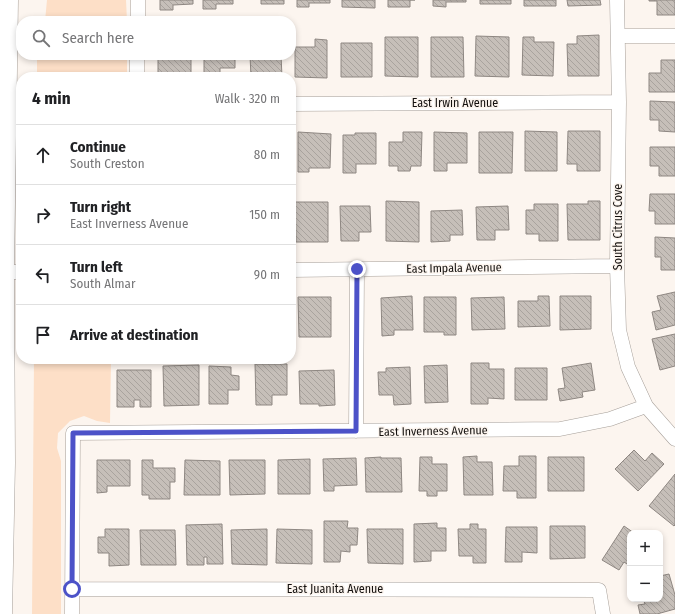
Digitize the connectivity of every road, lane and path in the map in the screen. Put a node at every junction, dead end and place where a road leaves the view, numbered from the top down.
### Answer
1 (9, 0) edge
2 (138, 0) edge
3 (617, 0) edge
4 (138, 16) edge
5 (618, 36) junction
6 (675, 36) edge
7 (137, 60) edge
8 (137, 72) edge
9 (619, 102) junction
10 (296, 104) edge
11 (3, 152) edge
12 (617, 266) junction
13 (357, 269) junction
14 (296, 270) edge
15 (13, 272) edge
16 (646, 406) junction
17 (356, 431) junction
18 (675, 439) edge
19 (3, 463) edge
20 (72, 589) junction
21 (3, 614) edge
22 (72, 614) edge
23 (603, 614) edge

1 - 11 street
2 - 4 street
3 - 5 street, South Citrus Cove
5 - 6 street
5 - 9 street, South Citrus Cove
7 - 8 street
9 - 10 street, East Irwin Avenue
9 - 12 street, South Citrus Cove
11 - 15 street
12 - 13 street, East Impala Avenue
12 - 16 street, South Citrus Cove
13 - 14 street, East Impala Avenue
13 - 17 street
15 - 19 street
16 - 17 street, East Inverness Avenue
16 - 18 street, South Citrus Cove
17 - 20 street, East Inverness Avenue
19 - 21 street
20 - 22 street
20 - 23 street, East Juanita Avenue

